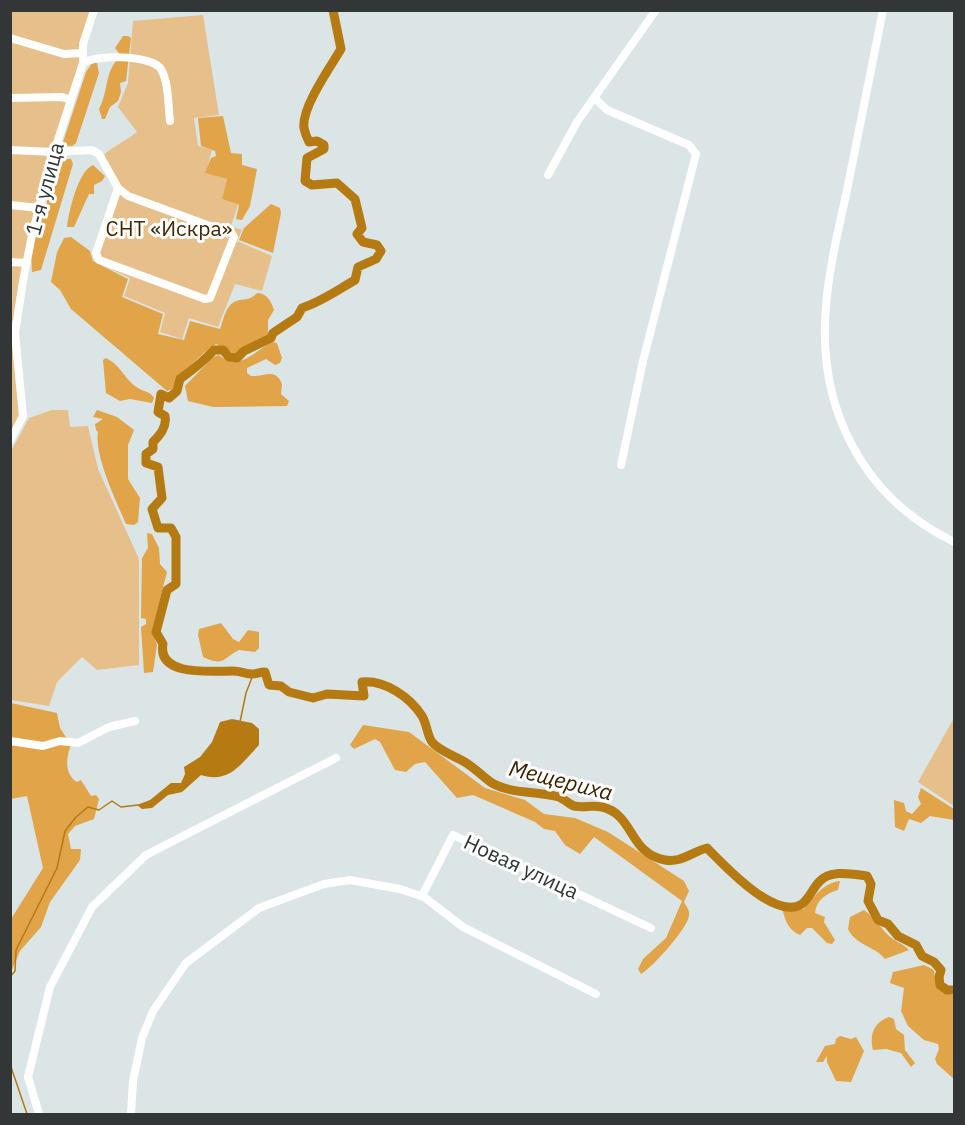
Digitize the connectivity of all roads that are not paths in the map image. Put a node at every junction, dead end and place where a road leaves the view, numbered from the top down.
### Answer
1 (94, 10) edge
2 (656, 10) edge
3 (883, 10) edge
4 (10, 38) edge
5 (82, 53) junction
6 (83, 63) junction
7 (10, 98) edge
8 (596, 99) junction
9 (71, 100) junction
10 (170, 121) dead end
11 (10, 150) edge
12 (54, 152) junction
13 (548, 175) dead end
14 (118, 188) junction
15 (10, 205) edge
16 (40, 208) junction
17 (10, 262) edge
18 (27, 263) junction
19 (10, 441) edge
20 (621, 465) dead end
21 (954, 542) edge
22 (135, 721) dead end
23 (10, 741) edge
24 (336, 758) dead end
25 (422, 896) junction
26 (651, 928) dead end
27 (596, 994) dead end
28 (39, 1114) edge
29 (131, 1114) edge

1 - 5 street, 1-я улица
2 - 8 street
3 - 21 street
4 - 5 street
5 - 6 street, 1-я улица
6 - 9 street, 1-я улица
6 - 10 street
7 - 9 street
8 - 13 street
8 - 20 street
9 - 12 street, 1-я улица
11 - 12 street
12 - 14 street
12 - 16 street, 1-я улица
14 - 14 street
15 - 16 street
16 - 18 street, 1-я улица
17 - 18 street
18 - 19 street, 1-я улица
22 - 23 street
24 - 28 street
25 - 26 street, Новая улица
25 - 27 street
25 - 29 street

